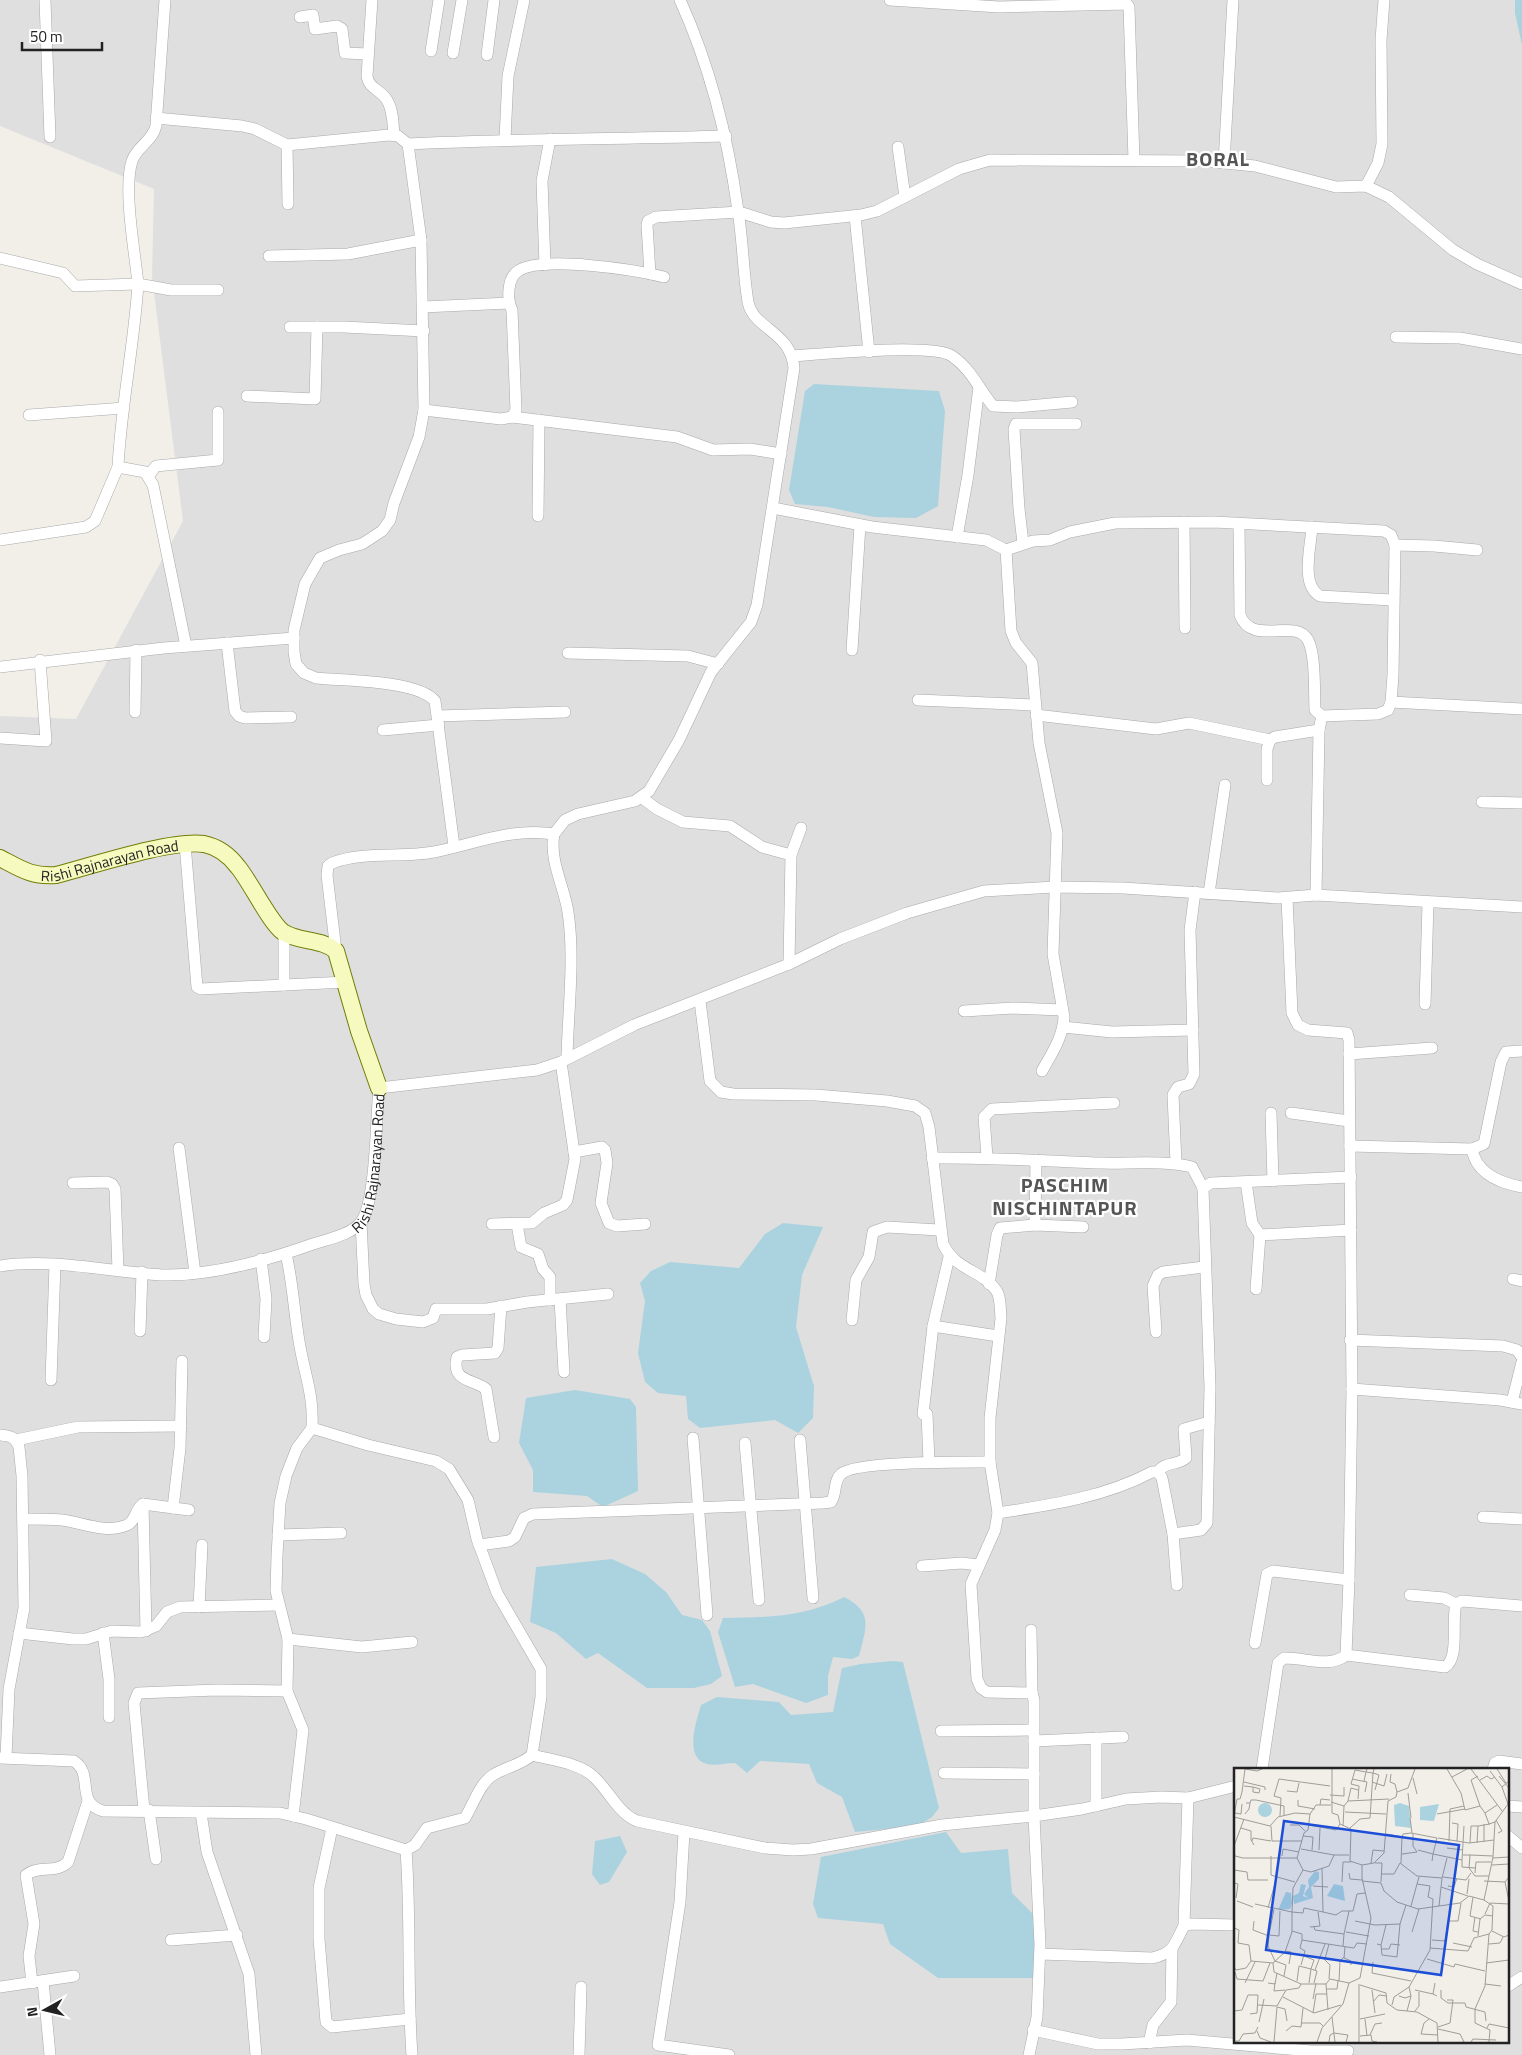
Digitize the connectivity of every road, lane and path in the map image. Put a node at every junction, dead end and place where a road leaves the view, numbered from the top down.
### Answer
1 (44, 0) edge
2 (164, 0) edge
3 (372, 0) edge
4 (439, 0) edge
5 (462, 0) edge
6 (494, 0) edge
7 (524, 0) edge
8 (680, 0) edge
9 (890, 0) edge
10 (1233, 0) edge
11 (1384, 0) edge
12 (300, 17) dead end
13 (431, 51) dead end
14 (453, 53) dead end
15 (368, 54) junction
16 (487, 55) dead end
17 (156, 118) junction
18 (394, 135) junction
19 (726, 136) junction
20 (50, 137) dead end
21 (505, 139) junction
22 (550, 139) junction
23 (287, 144) junction
24 (408, 144) junction
25 (898, 147) dead end
26 (1134, 160) junction
27 (1224, 163) junction
28 (1366, 186) junction
29 (904, 197) junction
30 (288, 204) dead end
31 (739, 212) junction
32 (855, 216) junction
33 (421, 240) junction
34 (269, 256) dead end
35 (0, 258) edge
36 (545, 265) junction
37 (650, 274) junction
38 (664, 277) dead end
39 (138, 284) junction
40 (1522, 284) edge
41 (218, 290) dead end
42 (509, 303) junction
43 (424, 307) junction
44 (290, 327) dead end
45 (317, 327) junction
46 (424, 331) junction
47 (1396, 337) dead end
48 (1522, 349) edge
49 (869, 352) junction
50 (793, 356) junction
51 (980, 388) junction
52 (247, 396) dead end
53 (1072, 402) dead end
54 (124, 408) junction
55 (424, 410) junction
56 (218, 412) dead end
57 (29, 414) dead end
58 (512, 417) junction
59 (539, 420) junction
60 (1076, 424) dead end
61 (781, 454) junction
62 (118, 467) junction
63 (149, 475) junction
64 (773, 508) junction
65 (538, 516) dead end
66 (1184, 522) junction
67 (1239, 524) junction
68 (860, 525) junction
69 (1312, 527) junction
70 (957, 537) junction
71 (0, 540) edge
72 (1023, 543) junction
73 (1395, 545) junction
74 (1006, 550) junction
75 (1477, 550) dead end
76 (1392, 600) junction
77 (1185, 628) dead end
78 (294, 638) junction
79 (227, 643) junction
80 (186, 646) junction
81 (136, 650) junction
82 (852, 650) dead end
83 (568, 653) dead end
84 (40, 660) junction
85 (718, 664) junction
86 (0, 667) edge
87 (918, 700) dead end
88 (1392, 702) junction
89 (1035, 710) junction
90 (1522, 710) edge
91 (135, 712) dead end
92 (565, 712) dead end
93 (1322, 716) junction
94 (291, 717) dead end
95 (439, 721) junction
96 (383, 730) dead end
97 (1319, 730) junction
98 (0, 738) edge
99 (1270, 740) junction
100 (1267, 780) dead end
101 (1225, 785) dead end
102 (642, 798) junction
103 (1482, 802) dead end
104 (1522, 803) edge
105 (800, 828) dead end
106 (554, 834) junction
107 (185, 844) junction
108 (454, 846) junction
109 (792, 855) junction
110 (0, 858) edge
111 (1054, 887) junction
112 (1195, 892) junction
113 (1209, 893) junction
114 (1316, 895) junction
115 (1287, 898) junction
116 (1428, 903) junction
117 (1522, 907) edge
118 (284, 932) junction
119 (336, 951) junction
120 (789, 964) junction
121 (346, 982) junction
122 (284, 985) junction
123 (700, 1001) junction
124 (1425, 1004) dead end
125 (1062, 1010) junction
126 (964, 1011) dead end
127 (1063, 1027) junction
128 (1193, 1030) junction
129 (1432, 1048) dead end
130 (1522, 1051) edge
131 (1349, 1054) junction
132 (564, 1060) junction
133 (1042, 1070) dead end
134 (379, 1088) junction
135 (1114, 1103) dead end
136 (1271, 1113) dead end
137 (1291, 1114) dead end
138 (1349, 1121) junction
139 (1350, 1146) junction
140 (179, 1148) dead end
141 (1472, 1148) junction
142 (574, 1152) junction
143 (987, 1157) junction
144 (932, 1158) junction
145 (1036, 1160) junction
146 (1176, 1163) junction
147 (1351, 1177) junction
148 (1272, 1181) junction
149 (1246, 1182) junction
150 (73, 1183) dead end
151 (1522, 1187) edge
152 (1203, 1188) junction
153 (361, 1222) junction
154 (492, 1224) dead end
155 (517, 1224) junction
156 (645, 1224) dead end
157 (1035, 1225) junction
158 (1083, 1227) dead end
159 (939, 1230) junction
160 (1351, 1230) junction
161 (1260, 1235) junction
162 (286, 1254) junction
163 (949, 1257) junction
164 (261, 1259) junction
165 (0, 1265) edge
166 (55, 1265) junction
167 (1204, 1267) junction
168 (118, 1270) junction
169 (142, 1272) junction
170 (195, 1272) junction
171 (989, 1284) junction
172 (1256, 1289) dead end
173 (608, 1294) dead end
174 (555, 1299) junction
175 (501, 1306) junction
176 (852, 1320) dead end
177 (933, 1326) junction
178 (140, 1331) dead end
179 (1156, 1332) dead end
180 (264, 1336) dead end
181 (998, 1336) junction
182 (1350, 1340) junction
183 (1522, 1357) edge
184 (182, 1361) dead end
185 (1522, 1362) edge
186 (564, 1372) dead end
187 (51, 1380) dead end
188 (1352, 1389) junction
189 (1517, 1403) edge
190 (1209, 1422) junction
191 (181, 1426) junction
192 (312, 1428) junction
193 (0, 1435) edge
194 (494, 1437) dead end
195 (693, 1438) dead end
196 (16, 1440) junction
197 (800, 1440) dead end
198 (745, 1443) dead end
199 (930, 1462) junction
200 (990, 1462) junction
201 (1158, 1472) junction
202 (143, 1504) junction
203 (806, 1504) junction
204 (751, 1507) junction
205 (173, 1508) junction
206 (697, 1509) junction
207 (189, 1510) dead end
208 (998, 1513) junction
209 (1483, 1517) dead end
210 (23, 1518) junction
211 (1522, 1519) edge
212 (341, 1533) dead end
213 (1173, 1534) junction
214 (278, 1535) junction
215 (202, 1545) dead end
216 (479, 1546) junction
217 (978, 1565) junction
218 (922, 1566) dead end
219 (1349, 1580) junction
220 (1177, 1585) dead end
221 (1410, 1595) dead end
222 (813, 1598) dead end
223 (759, 1600) dead end
224 (1456, 1604) junction
225 (279, 1605) junction
226 (1522, 1606) edge
227 (199, 1608) junction
228 (707, 1615) dead end
229 (1031, 1630) dead end
230 (146, 1631) junction
231 (103, 1633) junction
232 (19, 1634) junction
233 (288, 1639) junction
234 (412, 1642) dead end
235 (1255, 1643) dead end
236 (1346, 1655) junction
237 (287, 1691) junction
238 (1032, 1693) junction
239 (109, 1717) dead end
240 (941, 1731) dead end
241 (1033, 1735) junction
242 (1123, 1737) dead end
243 (1096, 1738) junction
244 (532, 1755) junction
245 (3, 1757) edge
246 (1522, 1764) edge
247 (1262, 1768) edge
248 (1493, 1768) edge
249 (944, 1773) dead end
250 (1034, 1774) junction
251 (1234, 1786) edge
252 (1188, 1798) junction
253 (88, 1801) junction
254 (1096, 1806) junction
255 (147, 1810) junction
256 (201, 1813) junction
257 (293, 1816) junction
258 (1034, 1816) junction
259 (332, 1828) junction
260 (684, 1832) junction
261 (1510, 1838) edge
262 (1522, 1848) edge
263 (406, 1850) junction
264 (156, 1860) dead end
265 (1234, 1925) edge
266 (1184, 1926) junction
267 (236, 1936) junction
268 (171, 1940) dead end
269 (1172, 1950) junction
270 (1040, 1954) junction
271 (74, 1976) dead end
272 (1522, 1977) edge
273 (38, 1982) junction
274 (1510, 1985) edge
275 (0, 1987) edge
276 (581, 1987) dead end
277 (410, 2019) junction
278 (1033, 2030) junction
279 (1149, 2043) junction
280 (1346, 2048) edge
281 (1098, 2049) edge
282 (657, 2050) edge
283 (50, 2055) edge
284 (256, 2055) edge
285 (412, 2055) edge
286 (579, 2055) edge
287 (729, 2055) edge
288 (1029, 2055) edge

1 - 20 street
2 - 17 street
3 - 15 street
4 - 13 street
5 - 14 street
6 - 16 street
7 - 21 street
8 - 19 street
9 - 26 street
10 - 27 street
11 - 28 street
12 - 15 street
15 - 18 street
17 - 23 street
17 - 39 street
18 - 23 street
18 - 24 street
19 - 22 street
19 - 31 street
21 - 22 street
21 - 24 street
22 - 36 street
23 - 30 street
24 - 33 street
25 - 29 street
26 - 27 street
26 - 29 street
27 - 28 street
28 - 40 street
29 - 32 street
31 - 32 street
31 - 37 street
31 - 50 street
32 - 49 street
33 - 34 street
33 - 43 street
35 - 39 street
36 - 37 street
36 - 42 street
37 - 38 street
39 - 41 street
39 - 54 street
42 - 43 street
42 - 58 street
43 - 46 street
44 - 45 street
45 - 46 street
45 - 52 street
46 - 55 street
47 - 48 street
49 - 50 street
49 - 51 street
50 - 61 street
51 - 53 street
51 - 70 street
54 - 57 street
54 - 62 street
55 - 58 street
55 - 78 street
56 - 63 street
58 - 59 street
59 - 61 street
59 - 65 street
60 - 72 street
61 - 64 street
62 - 63 street
62 - 71 street
63 - 80 street
64 - 68 street
64 - 85 street
66 - 67 street
66 - 72 street
66 - 77 street
67 - 69 street
67 - 93 street
68 - 70 street
68 - 82 street
69 - 73 street
69 - 76 street
70 - 74 street
72 - 74 street
73 - 75 street
73 - 76 street
74 - 89 street
76 - 88 street
78 - 79 street
78 - 95 street
79 - 80 street
79 - 94 street
80 - 81 street
81 - 84 street
81 - 91 street
83 - 85 street
84 - 86 street
84 - 98 street
85 - 102 street
87 - 89 street
88 - 90 street
88 - 93 street
89 - 99 street
89 - 111 street
92 - 95 street
93 - 97 street
95 - 96 street
95 - 108 street
97 - 99 street
97 - 114 street
99 - 100 street
101 - 113 street
102 - 106 street
102 - 109 street
103 - 104 street
105 - 109 street
106 - 108 street
106 - 132 street
107 - 110 main road, Rishi Rajnarayan Road
107 - 118 main road, Rishi Rajnarayan Road
107 - 122 street
108 - 119 street
109 - 120 street
111 - 112 street
111 - 120 street
111 - 125 street
112 - 113 street
112 - 128 street
113 - 115 street
114 - 115 street
114 - 116 street
115 - 131 street
116 - 117 street
116 - 124 street
118 - 119 main road
118 - 122 street
119 - 121 main road, Rishi Rajnarayan Road
120 - 123 street
121 - 122 street
121 - 134 main road, Rishi Rajnarayan Road
123 - 132 street
123 - 144 street
125 - 126 street
125 - 127 street
127 - 128 street
127 - 133 street
128 - 146 street
129 - 131 street
130 - 141 street
131 - 138 street
132 - 134 street
132 - 142 street
134 - 153 street, Rishi Rajnarayan Road
135 - 143 street
136 - 148 street
137 - 138 street
138 - 139 street
139 - 141 street
139 - 147 street
140 - 170 street
141 - 151 street
142 - 155 street
142 - 156 street
143 - 144 street
143 - 145 street
144 - 159 street
145 - 146 street
145 - 157 street
146 - 152 street
147 - 148 street
147 - 160 street
148 - 149 street
149 - 152 street
149 - 161 street
150 - 168 street
152 - 167 street
153 - 162 street, Rishi Rajnarayan Road
153 - 175 street
154 - 155 street
155 - 174 street
157 - 158 street
157 - 171 street
159 - 163 street
159 - 176 street
160 - 161 street
160 - 182 street
161 - 172 street
162 - 164 street, Rishi Rajnarayan Road
162 - 192 street
163 - 171 street
163 - 177 street
164 - 170 street, Rishi Rajnarayan Road
164 - 180 street
165 - 166 street, Rishi Rajnarayan Road
166 - 168 street, Rishi Rajnarayan Road
166 - 187 street
167 - 179 street
167 - 190 street
168 - 169 street, Rishi Rajnarayan Road
169 - 170 street, Rishi Rajnarayan Road
169 - 178 street
171 - 181 street
173 - 174 street
174 - 175 street
174 - 186 street
175 - 194 street
177 - 181 street
177 - 199 street
181 - 200 street
182 - 183 street
182 - 188 street
184 - 191 street
185 - 189 street
188 - 189 street
188 - 219 street
190 - 201 street
190 - 213 street
191 - 196 street
191 - 205 street
192 - 214 street
192 - 216 street
193 - 196 street
195 - 206 street
196 - 210 street
197 - 203 street
198 - 204 street
199 - 200 street
199 - 203 street
200 - 208 street
201 - 208 street
201 - 213 street
202 - 205 street
202 - 210 street
202 - 230 street
203 - 204 street
203 - 222 street
204 - 206 street
204 - 223 street
205 - 207 street
206 - 216 street
206 - 228 street
208 - 217 street
209 - 211 street
210 - 232 street
212 - 214 street
213 - 220 street
214 - 225 street
215 - 227 street
216 - 244 street
217 - 218 street
217 - 238 street
219 - 235 street
219 - 236 street
221 - 224 street
224 - 226 street
224 - 236 street
225 - 227 street
225 - 233 street
227 - 230 street
229 - 238 street
230 - 231 street
231 - 232 street
231 - 239 street
232 - 245 street
233 - 234 street
233 - 237 street
236 - 247 street
237 - 255 street
237 - 257 street
238 - 241 street
240 - 241 street
241 - 243 street
241 - 250 street
242 - 243 street
243 - 254 street
244 - 260 street
244 - 263 street
245 - 253 street
246 - 248 street
249 - 250 street
250 - 258 street
251 - 252 street
252 - 254 street
252 - 266 street
253 - 255 street
253 - 273 street
254 - 258 street
255 - 256 street
255 - 264 street
256 - 257 street
256 - 267 street
257 - 259 street
258 - 260 street
258 - 270 street
259 - 263 street
259 - 277 street
260 - 282 street
261 - 262 street
263 - 277 street
265 - 266 street
266 - 269 street
267 - 268 street
267 - 284 street
269 - 270 street
269 - 279 street
270 - 278 street
271 - 273 street
272 - 274 street
273 - 275 street
273 - 283 street
276 - 286 street
277 - 285 street
278 - 281 street
278 - 288 street
279 - 280 street
279 - 281 street
282 - 287 street

